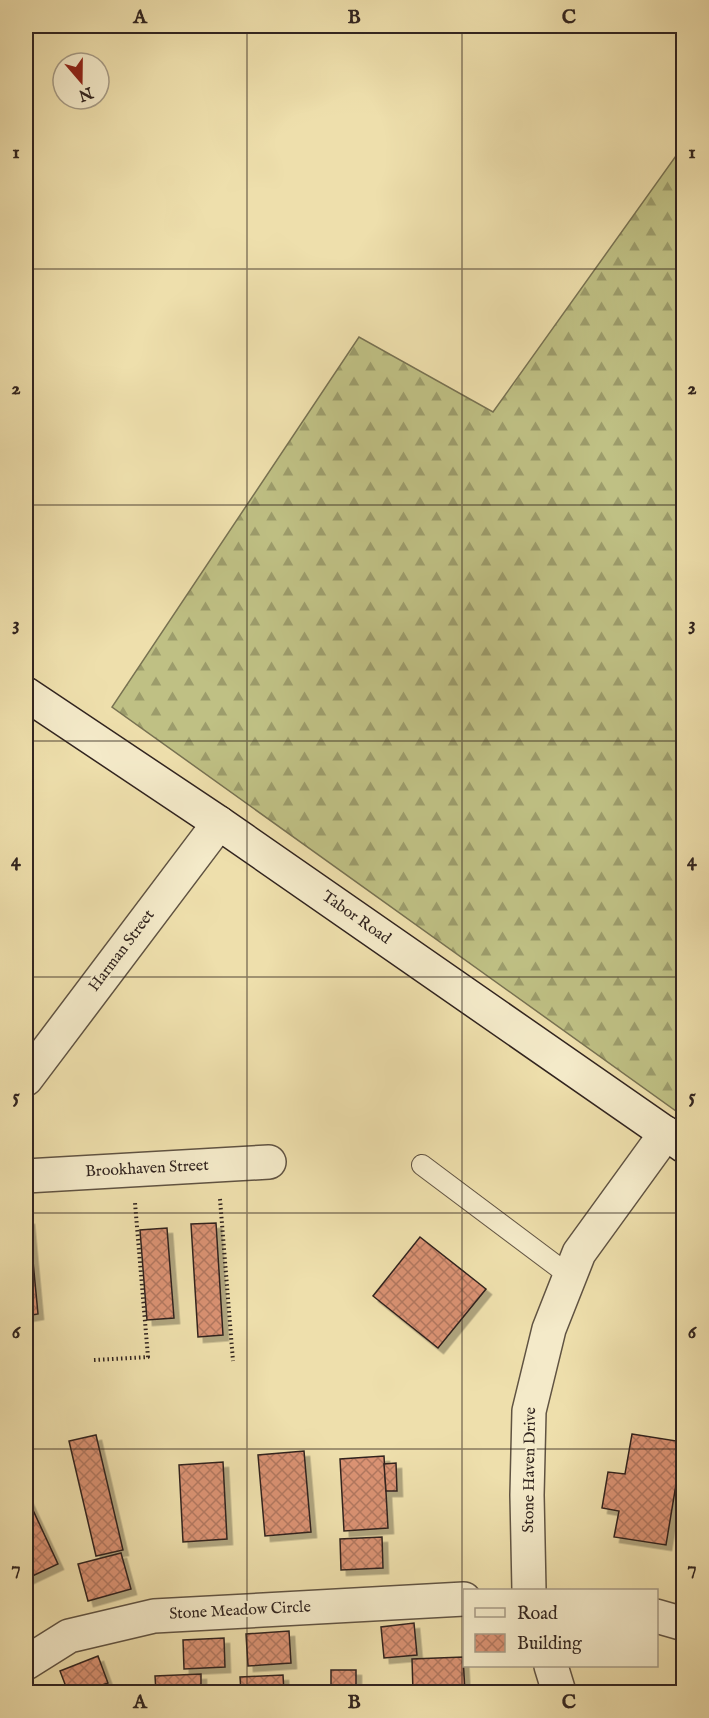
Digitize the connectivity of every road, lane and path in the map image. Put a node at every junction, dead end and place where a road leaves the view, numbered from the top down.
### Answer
1 (26, 694) edge
2 (219, 823) junction
3 (26, 1079) edge
4 (675, 1140) edge
5 (269, 1162) dead end
6 (218, 1165) junction
7 (422, 1165) dead end
8 (133, 1170) junction
9 (26, 1176) edge
10 (570, 1276) junction
11 (94, 1360) dead end
12 (233, 1361) dead end
13 (530, 1589) edge
14 (463, 1599) edge
15 (658, 1616) edge
16 (684, 1624) edge
17 (26, 1663) edge
18 (552, 1667) edge
19 (559, 1692) edge

1 - 2 street, Tabor Road
2 - 3 street, Harman Street
2 - 4 street, Tabor Road
4 - 10 street, Stone Haven Drive
5 - 6 street, Brookhaven Street
6 - 8 street, Brookhaven Street
6 - 12 path
7 - 10 lane
8 - 9 street, Brookhaven Street
8 - 11 path
10 - 13 street, Stone Haven Drive
14 - 17 street, Stone Meadow Circle
15 - 16 street
18 - 19 street

